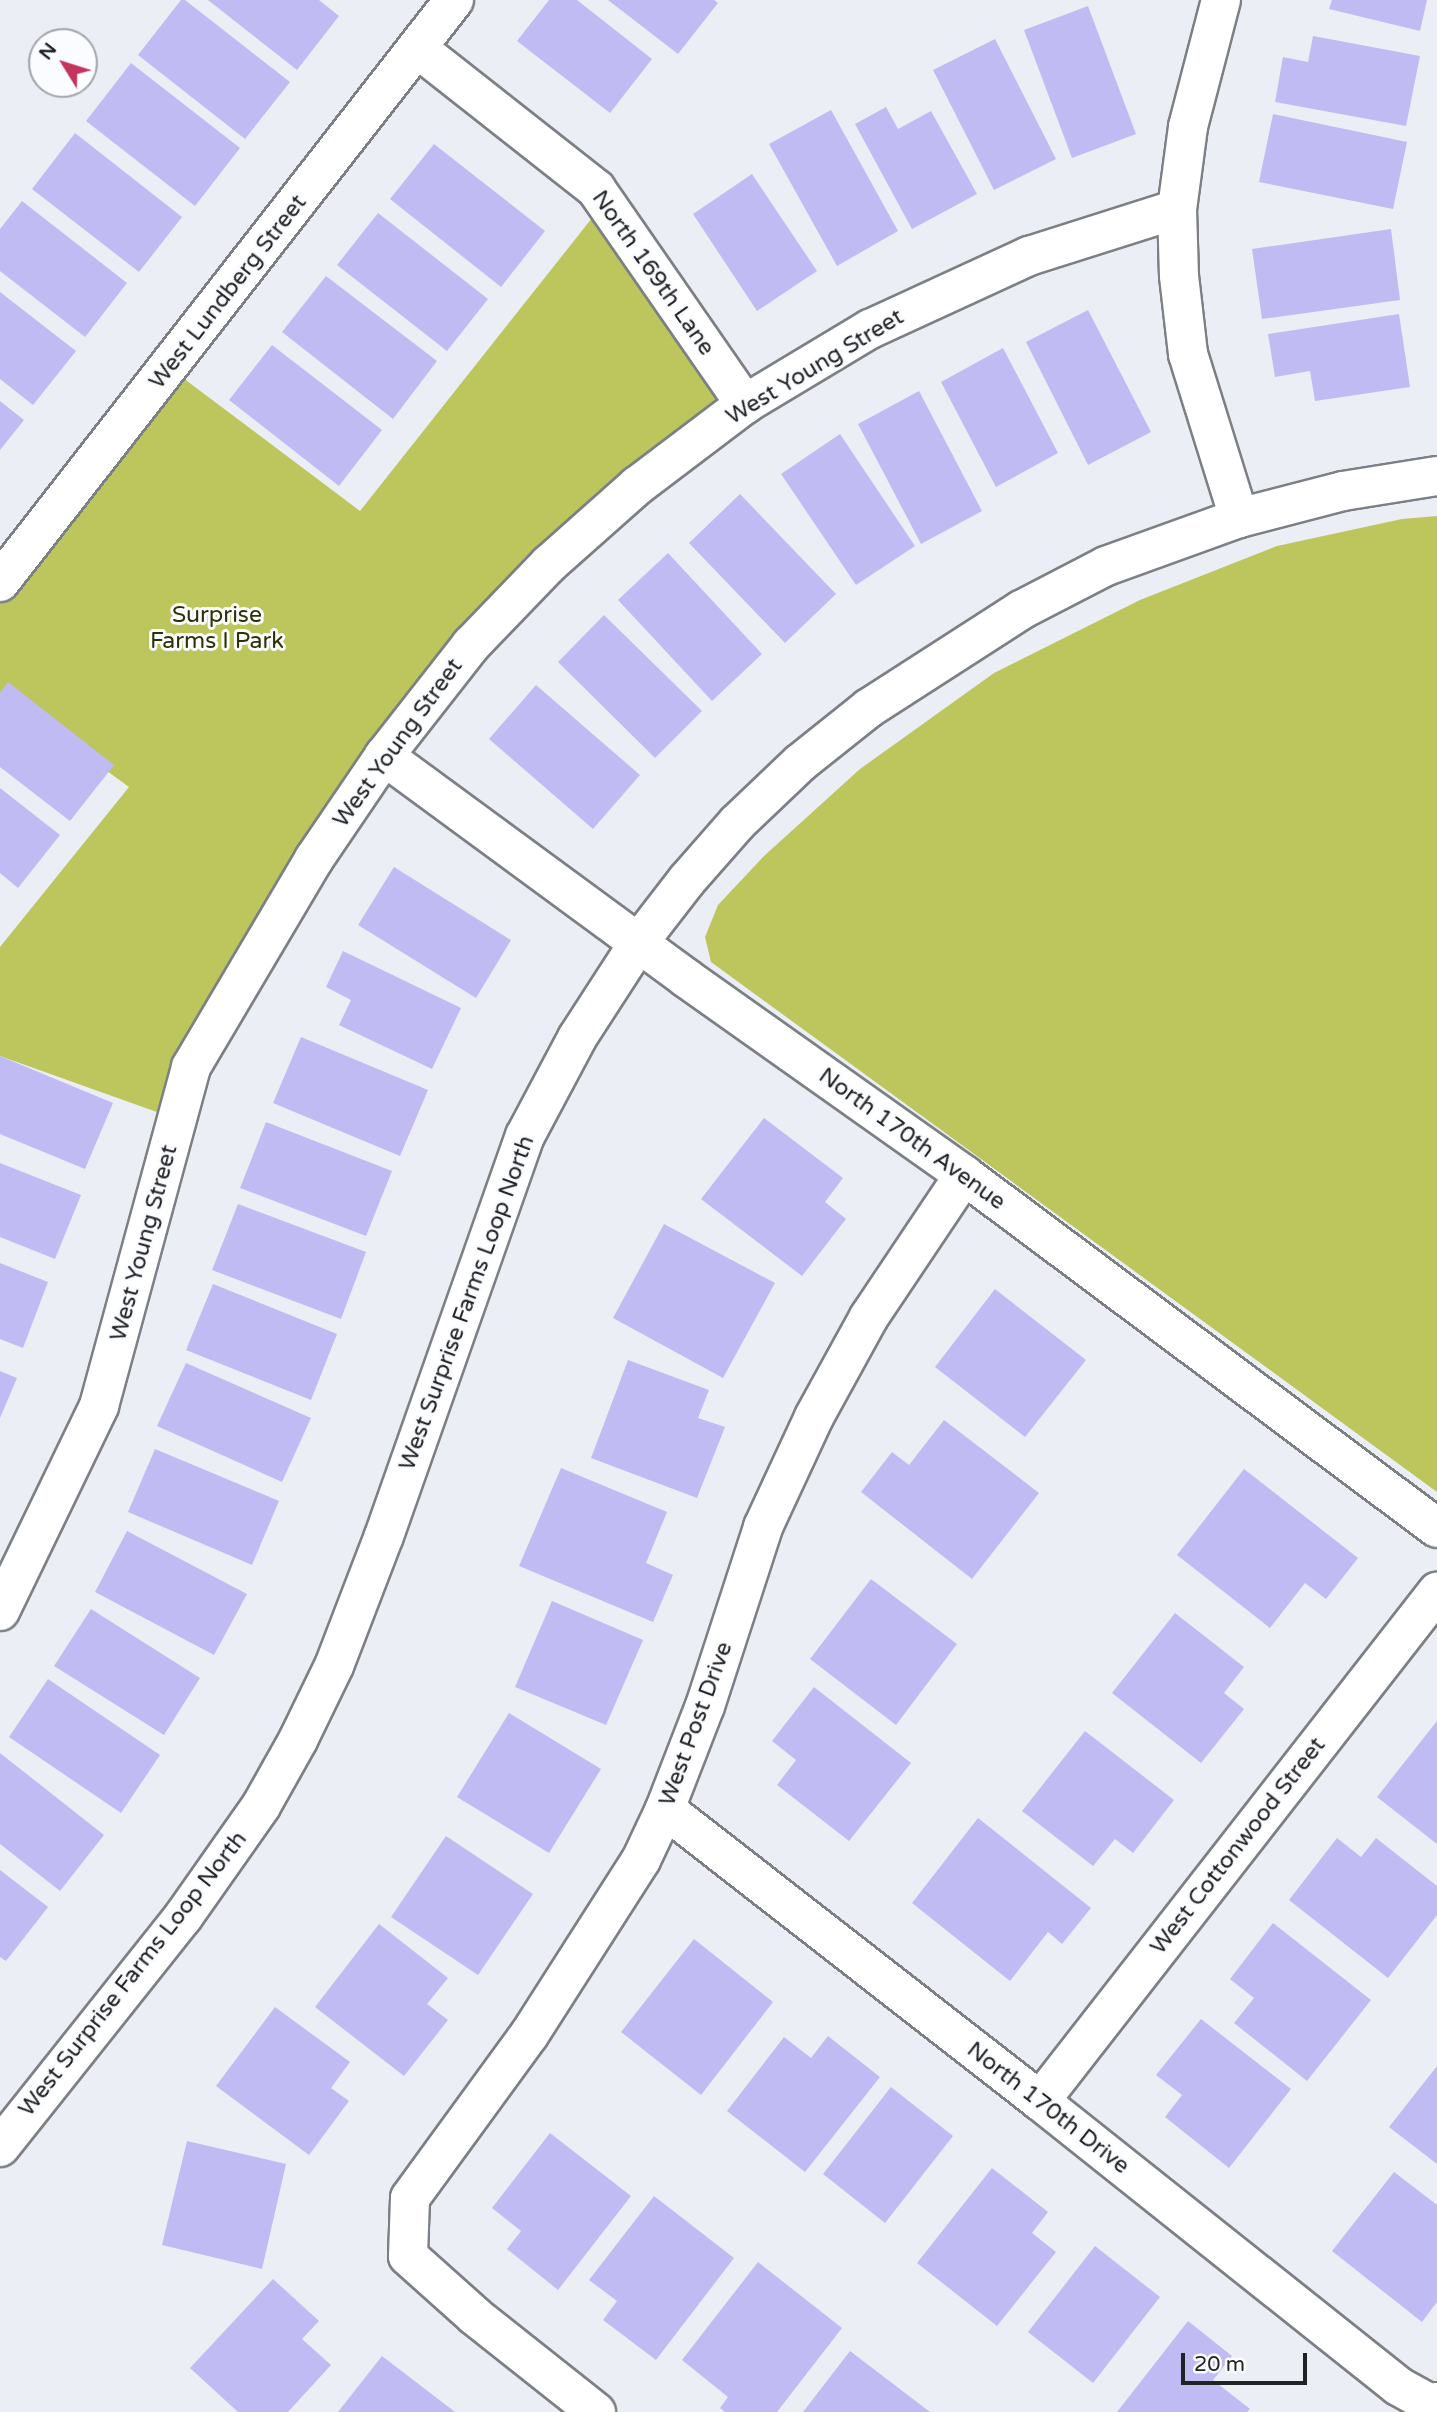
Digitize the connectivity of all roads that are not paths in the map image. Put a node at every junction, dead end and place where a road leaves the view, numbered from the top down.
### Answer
1 (454, 0) edge
2 (1221, 0) edge
3 (417, 48) junction
4 (1177, 209) junction
5 (745, 404) junction
6 (1437, 476) edge
7 (1239, 518) junction
8 (0, 582) edge
9 (384, 756) junction
10 (639, 942) junction
11 (964, 1175) junction
12 (1437, 1528) edge
13 (1437, 1592) edge
14 (0, 1611) edge
15 (665, 1809) junction
16 (1040, 2101) junction
17 (0, 2147) edge
18 (1434, 2404) edge
19 (596, 2412) edge

1 - 3 street, West Lundberg Street
2 - 4 street
3 - 5 street, North 169th Lane
3 - 8 street, West Lundberg Street
4 - 5 street, West Young Street
4 - 7 street
5 - 9 street, West Young Street
6 - 7 street, West Surprise Farms Loop North
7 - 10 street, West Surprise Farms Loop North
9 - 10 street, North 170th Avenue
9 - 14 street, West Young Street
10 - 11 street, North 170th Avenue
10 - 17 street, West Surprise Farms Loop North
11 - 12 street, North 170th Avenue
11 - 15 street, West Post Drive
13 - 16 street, West Cottonwood Street
15 - 16 street, North 170th Drive
15 - 19 street, West Post Drive
16 - 18 street, North 170th Drive

